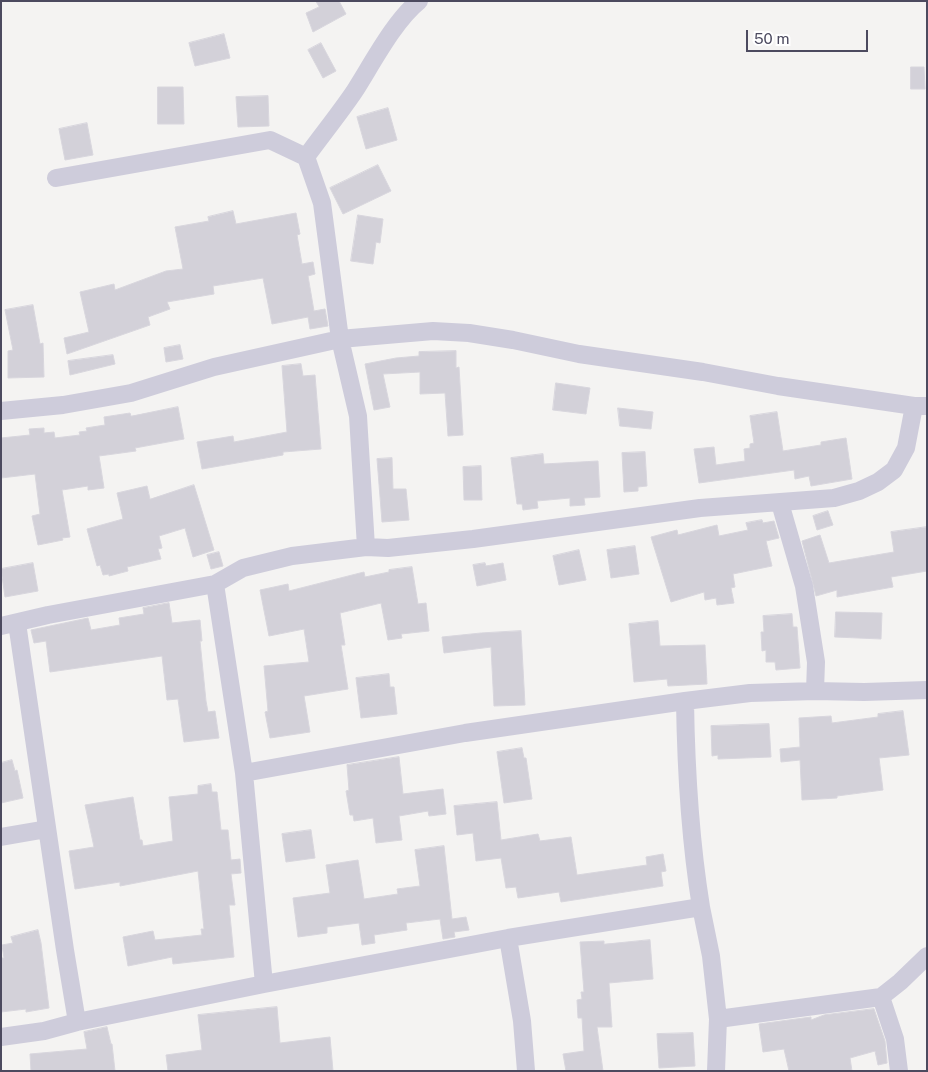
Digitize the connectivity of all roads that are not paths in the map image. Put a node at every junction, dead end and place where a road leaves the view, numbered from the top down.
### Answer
1 (419, 1) edge
2 (306, 156) junction
3 (56, 178) dead end
4 (340, 339) junction
5 (920, 406) edge
6 (1, 411) edge
7 (780, 503) junction
8 (366, 547) junction
9 (215, 584) junction
10 (9, 624) edge
11 (927, 690) edge
12 (815, 691) junction
13 (684, 701) junction
14 (244, 773) junction
15 (47, 829) junction
16 (1, 837) edge
17 (701, 907) junction
18 (508, 938) junction
19 (927, 956) edge
20 (264, 984) junction
21 (881, 997) junction
22 (718, 1019) junction
23 (77, 1022) junction
24 (1, 1037) edge
25 (526, 1071) edge
26 (716, 1071) edge
27 (899, 1071) edge

1 - 2 street
2 - 3 street
2 - 4 street
4 - 5 street
4 - 6 street
4 - 8 street
5 - 7 street
7 - 8 street
7 - 12 street
8 - 9 street
9 - 10 street
9 - 14 street
10 - 15 street
11 - 12 street
12 - 13 street
13 - 14 street
13 - 17 street
14 - 20 street
15 - 16 street
15 - 23 street
17 - 18 street
17 - 22 street
18 - 20 street
18 - 25 street
19 - 21 street
20 - 23 street
21 - 22 street
21 - 27 street
22 - 26 street
23 - 24 street

